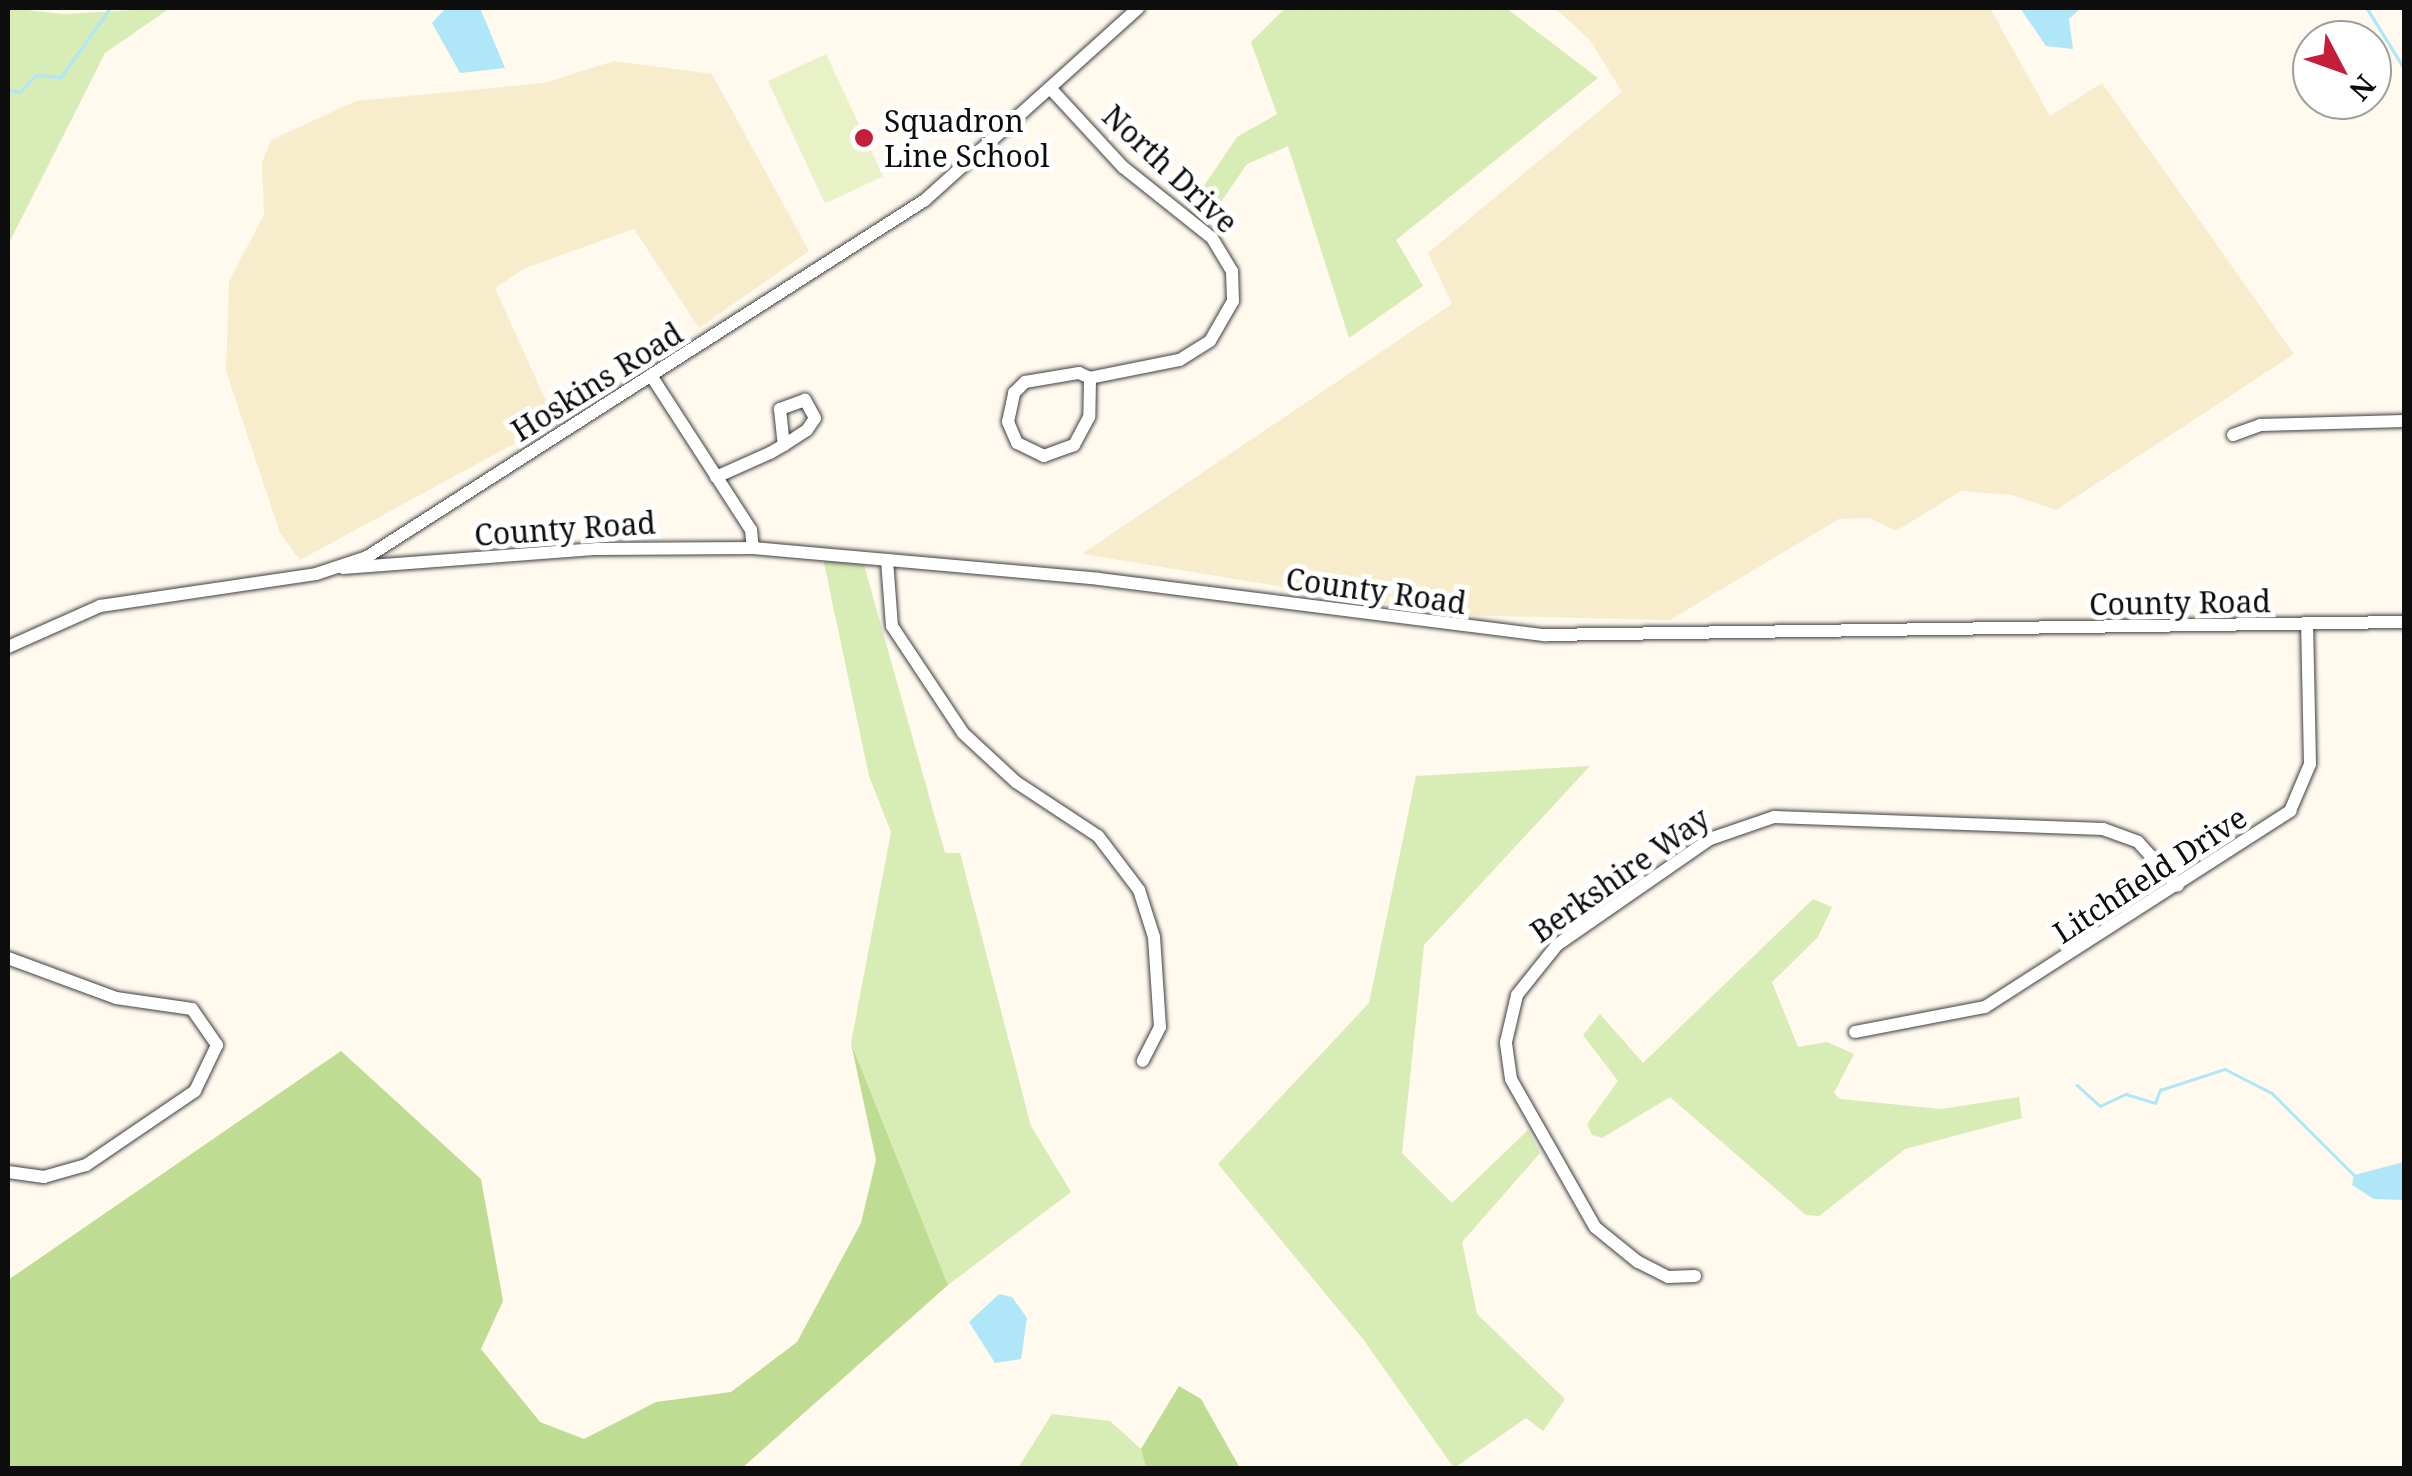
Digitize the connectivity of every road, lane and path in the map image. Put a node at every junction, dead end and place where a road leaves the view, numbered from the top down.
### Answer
1 (1138, 8) edge
2 (1052, 90) junction
3 (652, 377) junction
4 (1090, 378) junction
5 (2404, 421) edge
6 (2233, 435) dead end
7 (784, 445) dead end
8 (716, 477) junction
9 (753, 548) junction
10 (887, 560) junction
11 (344, 568) junction
12 (2404, 622) edge
13 (2307, 625) junction
14 (8, 647) edge
15 (2178, 886) junction
16 (8, 958) edge
17 (1855, 1032) dead end
18 (1143, 1061) dead end
19 (8, 1172) edge
20 (1695, 1276) dead end

1 - 2 street, Hoskins Road
2 - 3 street, Hoskins Road
2 - 4 street, North Drive
3 - 8 street
3 - 11 street, Hoskins Road
4 - 4 street, North Drive
5 - 6 street
7 - 8 street
8 - 9 street
9 - 10 street, County Road
9 - 11 street, County Road
10 - 13 street, County Road
10 - 18 street
11 - 14 street, Hoskins Road
12 - 13 street, County Road
13 - 15 street, Litchfield Drive
15 - 17 street, Litchfield Drive
15 - 20 street, Berkshire Way
16 - 19 street

